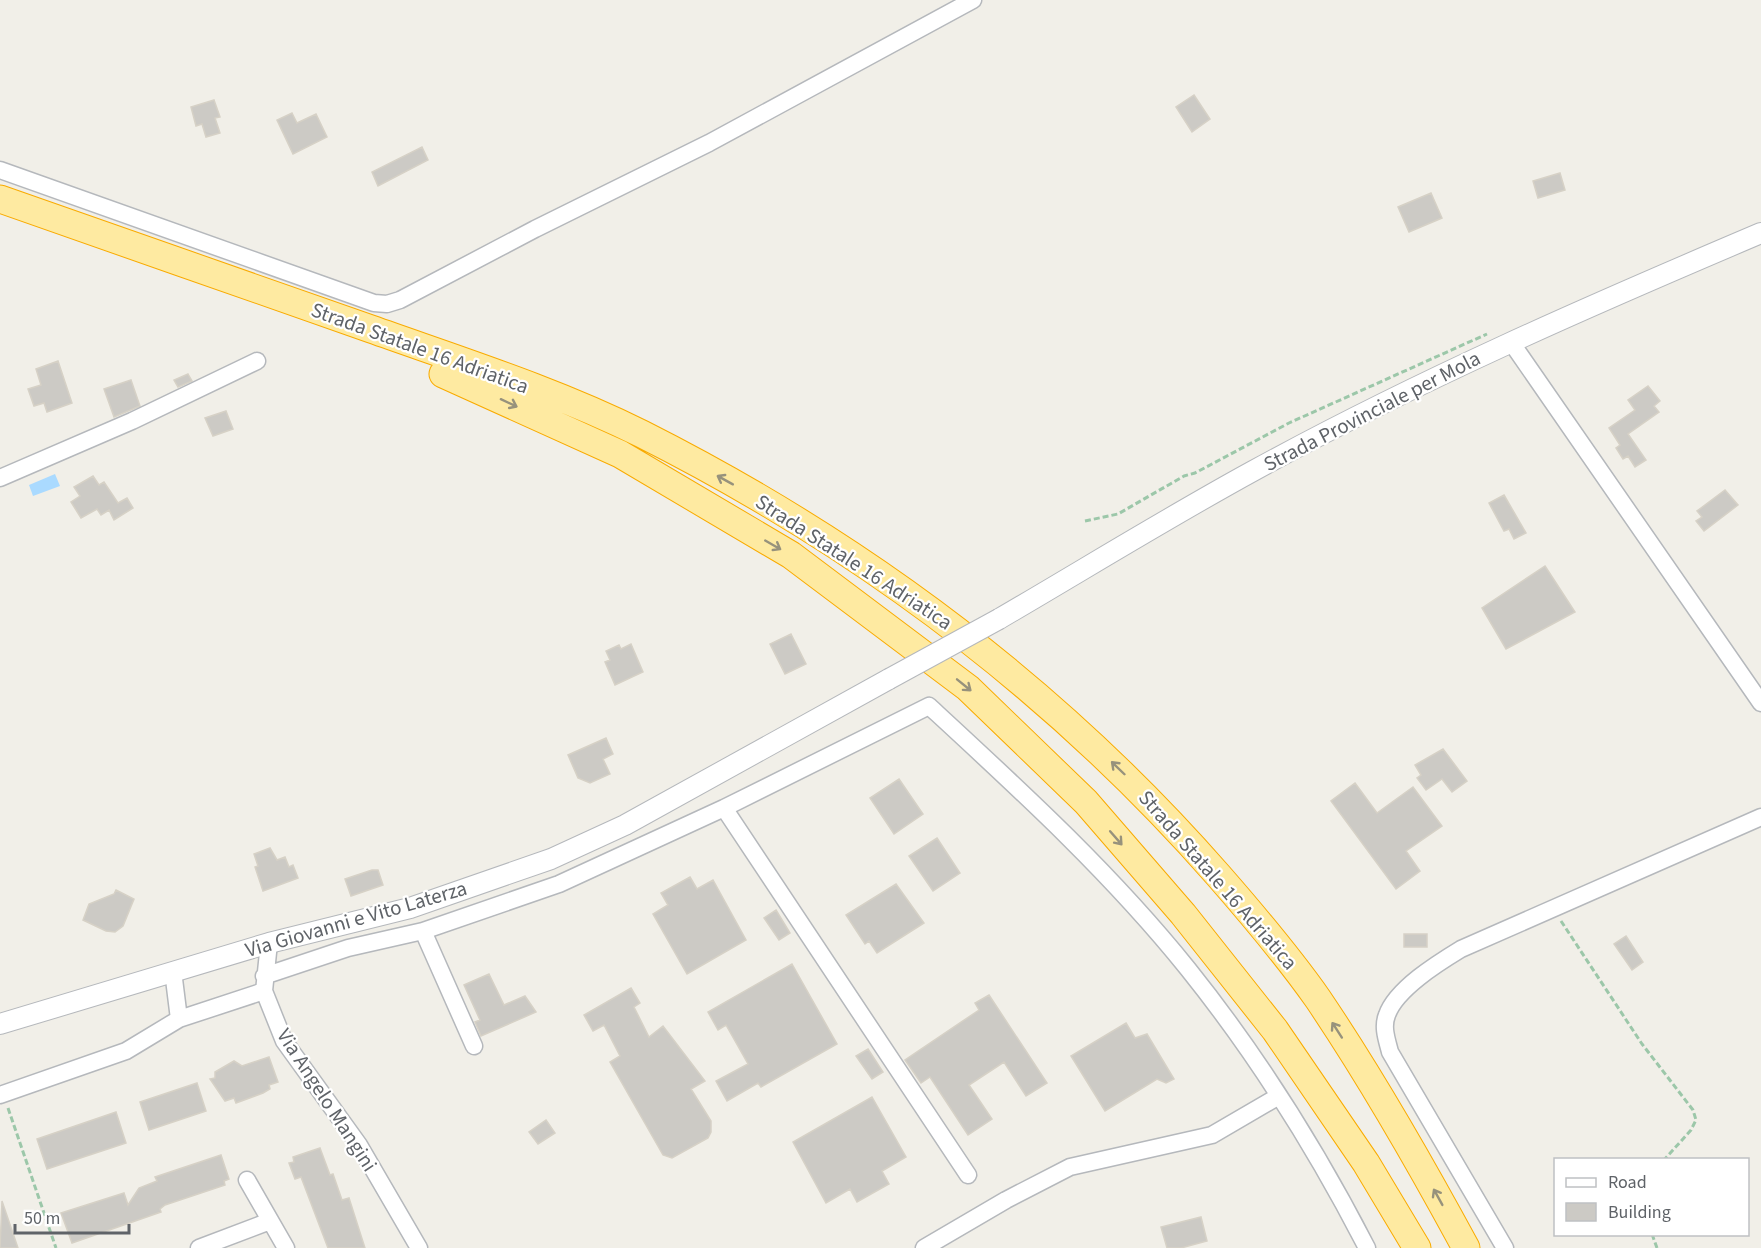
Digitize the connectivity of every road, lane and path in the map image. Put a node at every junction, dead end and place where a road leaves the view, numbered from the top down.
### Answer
1 (973, 0) edge
2 (0, 170) edge
3 (0, 199) edge
4 (0, 218) edge
5 (1761, 233) edge
6 (1511, 342) junction
7 (257, 361) dead end
8 (0, 478) edge
9 (1085, 520) dead end
10 (889, 679) joint
11 (1761, 703) edge
12 (724, 808) junction
13 (1761, 817) edge
14 (1552, 909) junction
15 (423, 931) junction
16 (269, 943) junction
17 (172, 971) junction
18 (264, 983) junction
19 (179, 1019) junction
20 (0, 1024) edge
21 (474, 1046) dead end
22 (1, 1095) edge
23 (1279, 1096) junction
24 (1666, 1158) edge
25 (968, 1176) dead end
26 (247, 1180) dead end
27 (270, 1221) junction
28 (56, 1248) edge
29 (199, 1248) edge
30 (286, 1248) edge
31 (419, 1248) edge
32 (924, 1248) edge
33 (1367, 1248) edge
34 (1417, 1248) edge
35 (1466, 1248) edge
36 (1505, 1248) edge

1 - 2 street
35 -> 3 highway, Strada Statale 16 Adriatica
4 -> 34 highway, Strada Statale 16 Adriatica
5 - 6 street, Strada Provinciale per Mola
6 - 9 path
6 - 10 street, Strada Provinciale per Mola, bridge
6 - 11 street
7 - 8 street
10 - 16 street, Via Giovanni e Vito Laterza
12 - 15 street
12 - 23 street
12 - 25 street
13 - 14 street
14 - 24 path
14 - 36 street
15 - 18 street
15 - 21 street
16 - 17 street, Via Giovanni e Vito Laterza
16 - 18 street
17 - 19 street
17 - 20 street, Via Giovanni e Vito Laterza
18 - 19 street
18 - 31 street, Via Angelo Mangini
19 - 22 street
22 - 28 path
23 - 32 street
23 - 33 street
26 - 27 street
27 - 29 street
27 - 30 street

